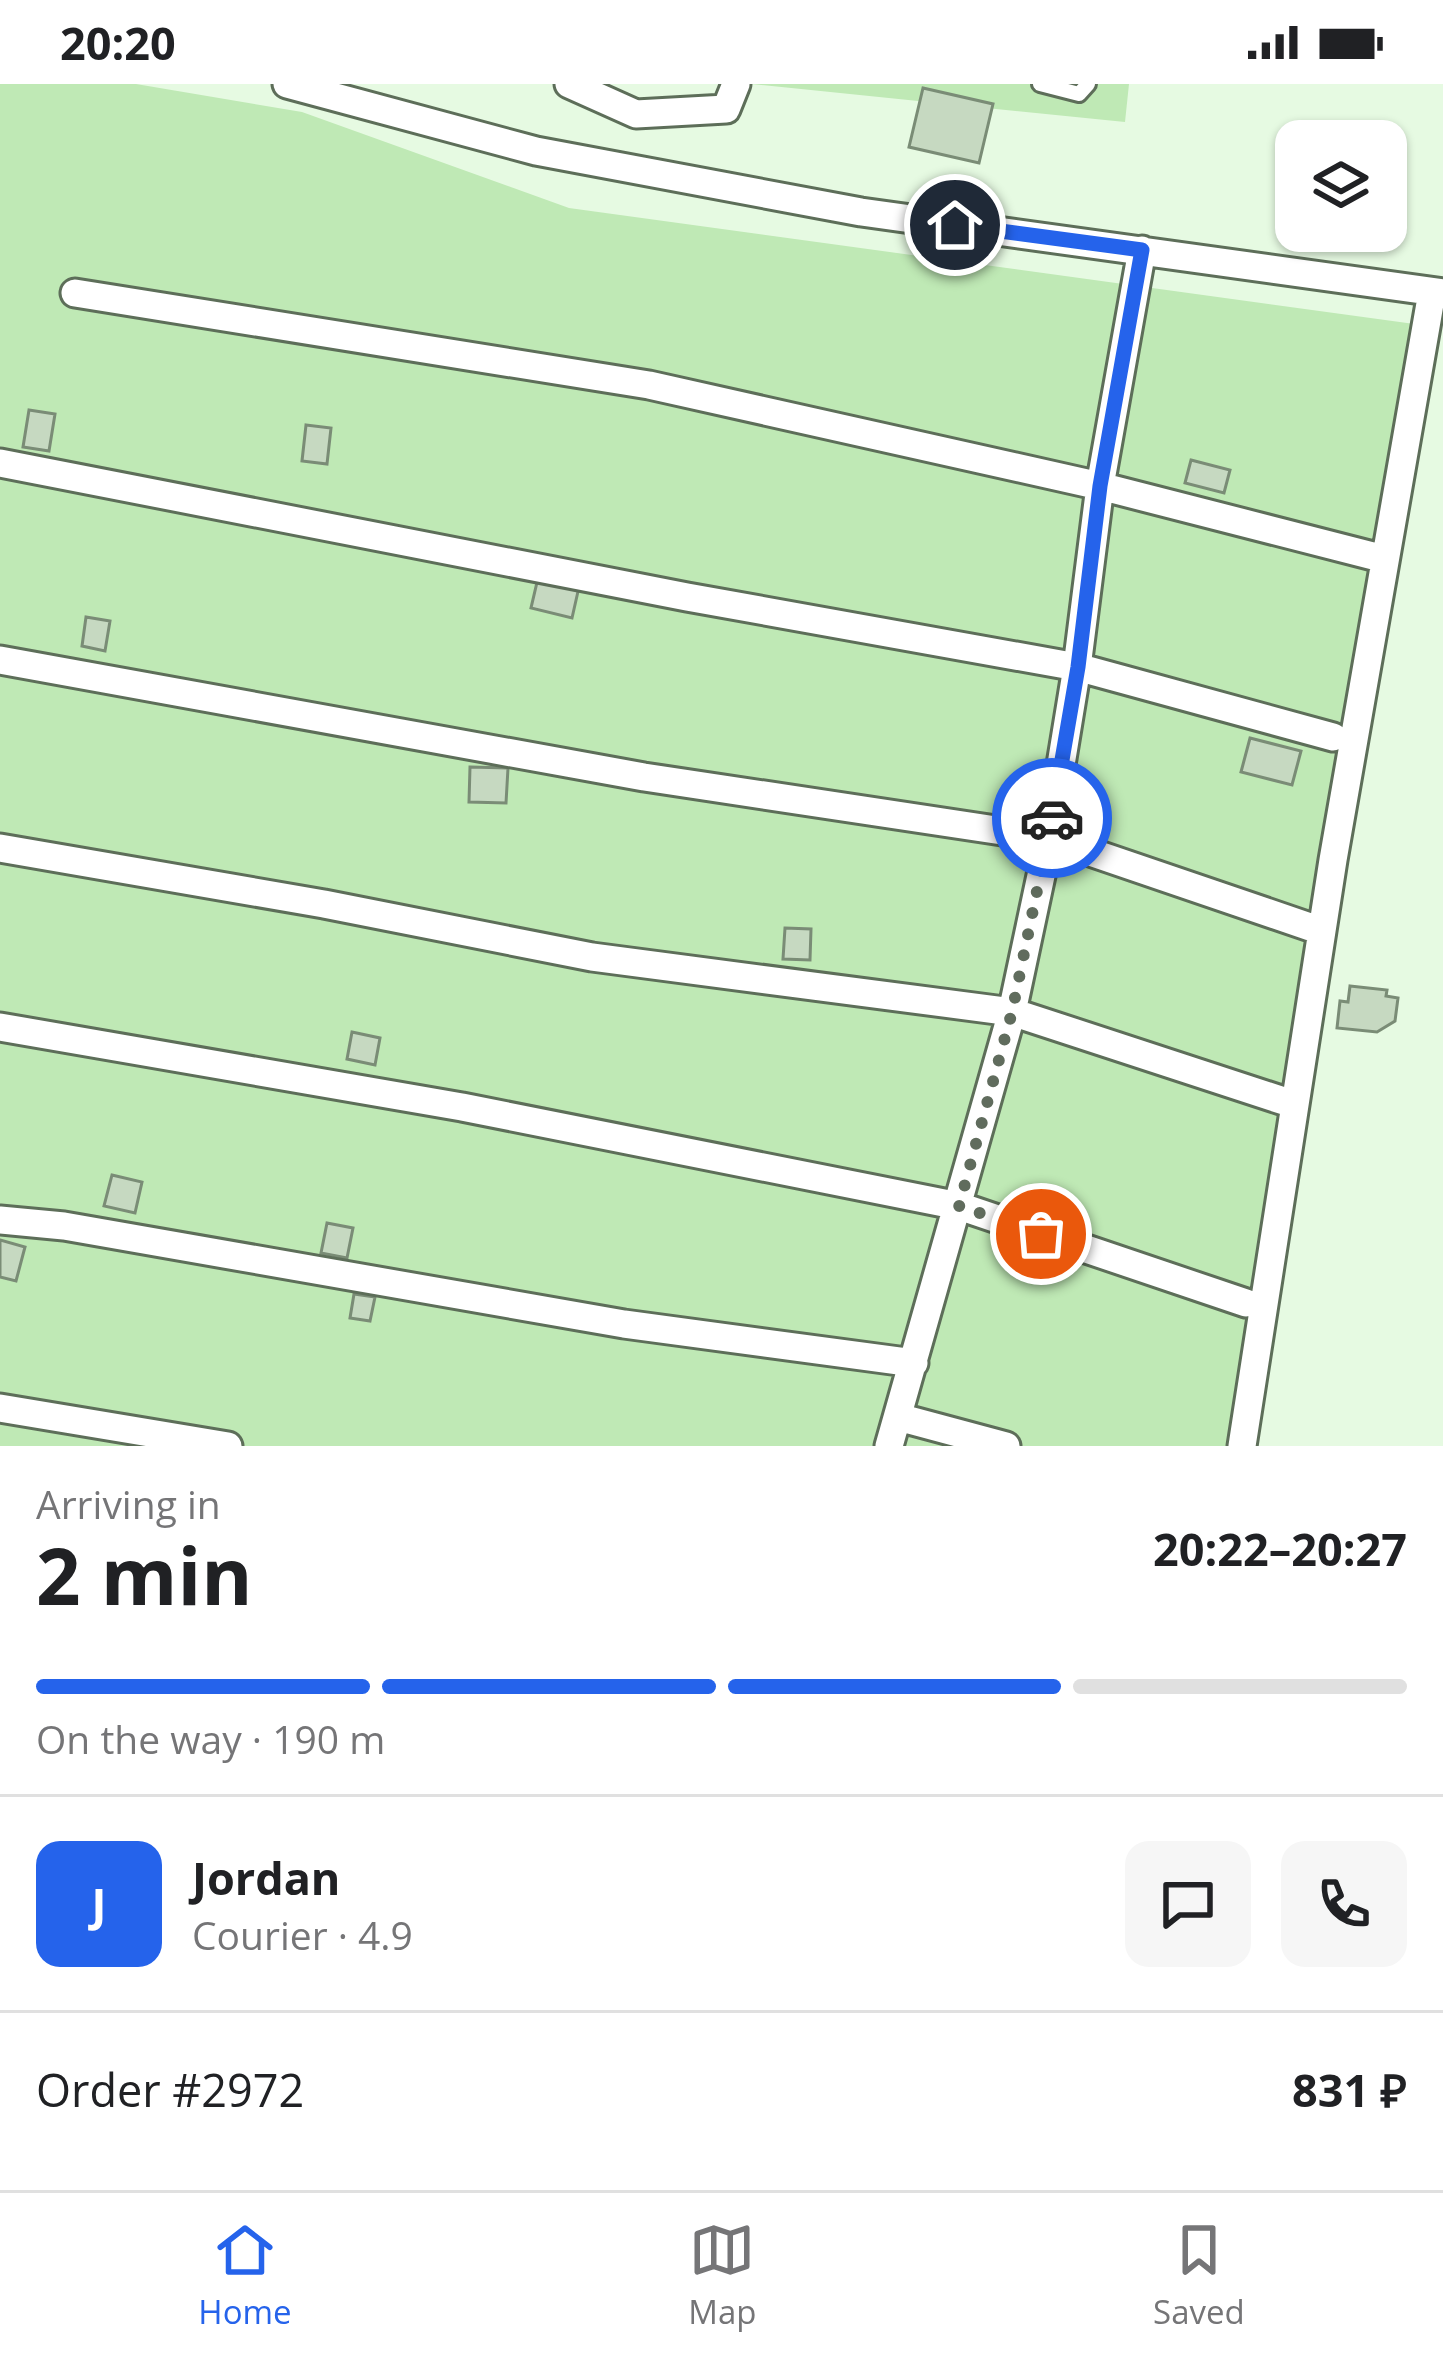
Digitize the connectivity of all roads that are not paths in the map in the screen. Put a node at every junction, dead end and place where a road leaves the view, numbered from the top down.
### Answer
1 (287, 84) edge
2 (569, 84) edge
3 (736, 84) edge
4 (1040, 84) edge
5 (1088, 84) edge
6 (1142, 250) junction
7 (74, 292) dead end
8 (1437, 292) edge
9 (0, 463) edge
10 (1100, 486) junction
11 (1373, 556) dead end
12 (0, 660) edge
13 (1078, 667) junction
14 (1333, 736) dead end
15 (1049, 838) junction
16 (0, 848) edge
17 (1310, 927) dead end
18 (1012, 1012) junction
19 (0, 1027) edge
20 (1287, 1102) dead end
21 (959, 1206) junction
22 (0, 1220) edge
23 (1246, 1303) dead end
24 (914, 1363) junction
25 (0, 1408) edge
26 (898, 1417) junction
27 (228, 1446) edge
28 (889, 1446) edge
29 (1006, 1446) edge
30 (1242, 1446) edge

1 - 6 street
2 - 3 street
4 - 5 lane
6 - 8 street
6 - 10 street
7 - 10 street
8 - 30 street
9 - 13 street
10 - 11 street
10 - 13 street
12 - 15 street
13 - 14 street
13 - 15 street
15 - 17 street
15 - 18 street
16 - 18 street
18 - 20 street
18 - 21 street
19 - 21 street
21 - 23 street
21 - 24 street
22 - 24 street
24 - 26 street
25 - 27 street
26 - 28 street
26 - 29 street

